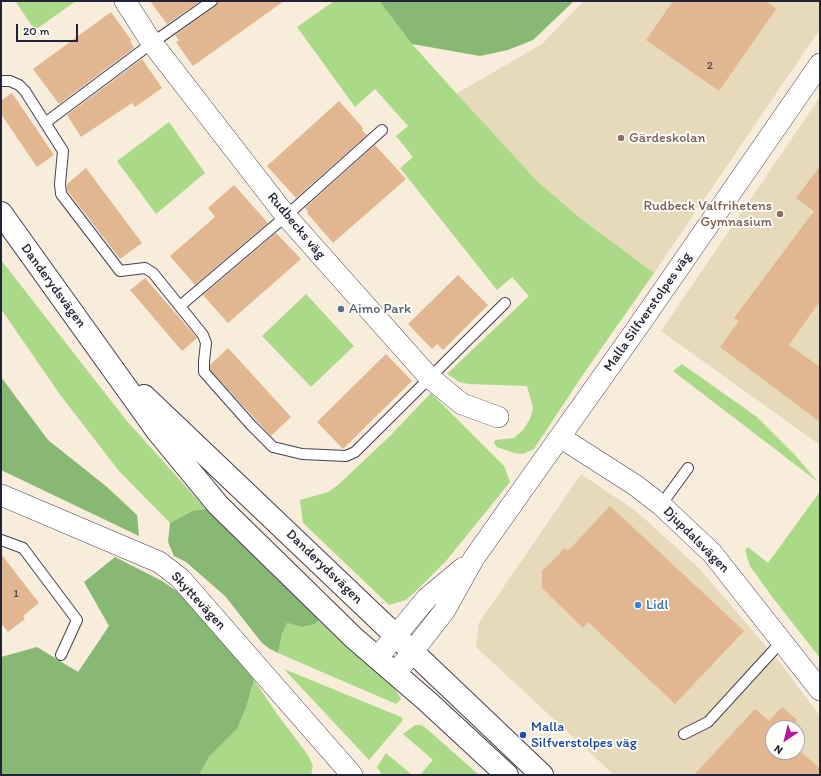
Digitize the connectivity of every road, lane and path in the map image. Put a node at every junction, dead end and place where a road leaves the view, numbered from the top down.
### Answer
1 (125, 1) edge
2 (212, 1) edge
3 (152, 43) junction
4 (820, 64) edge
5 (1, 81) edge
6 (45, 123) junction
7 (382, 130) dead end
8 (1, 213) edge
9 (286, 216) junction
10 (505, 303) dead end
11 (180, 306) junction
12 (106, 359) junction
13 (429, 377) junction
14 (498, 416) dead end
15 (560, 437) junction
16 (688, 468) dead end
17 (1, 495) edge
18 (661, 505) junction
19 (1, 540) edge
20 (474, 558) junction
21 (396, 636) junction
22 (782, 641) junction
23 (414, 652) junction
24 (60, 655) dead end
25 (378, 658) junction
26 (396, 673) junction
27 (820, 690) edge
28 (684, 734) dead end
29 (348, 773) edge
30 (507, 775) edge
31 (542, 775) edge

1 - 3 street, Rudbecks väg
2 - 3 lane
3 - 6 lane
3 - 9 street, Rudbecks väg
4 - 15 street, Malla Silfverstolpes väg
5 - 6 lane
6 - 11 lane
7 - 9 lane
8 - 12 main road, Danderydsvägen
9 - 11 lane
9 - 13 street, Rudbecks väg
10 - 13 lane
11 - 13 lane
12 - 21 main road, Danderydsvägen
12 - 25 main road, Danderydsvägen
13 - 14 street, Rudbecks väg
15 - 18 street, Djupdalsvägen
15 - 20 street, Malla Silfverstolpes väg
16 - 18 lane
17 - 29 street, Skyttevägen
18 - 22 street, Djupdalsvägen
19 - 24 lane
20 - 21 street, Malla Silfverstolpes väg
20 - 23 street, Malla Silfverstolpes väg
21 - 23 main road, Danderydsvägen
21 - 25 street, Malla Silfverstolpes väg
22 - 27 street, Djupdalsvägen
22 - 28 lane
23 - 26 street, Malla Silfverstolpes väg
23 - 31 main road, Danderydsvägen
25 - 26 main road, Danderydsvägen
26 - 30 main road, Danderydsvägen

